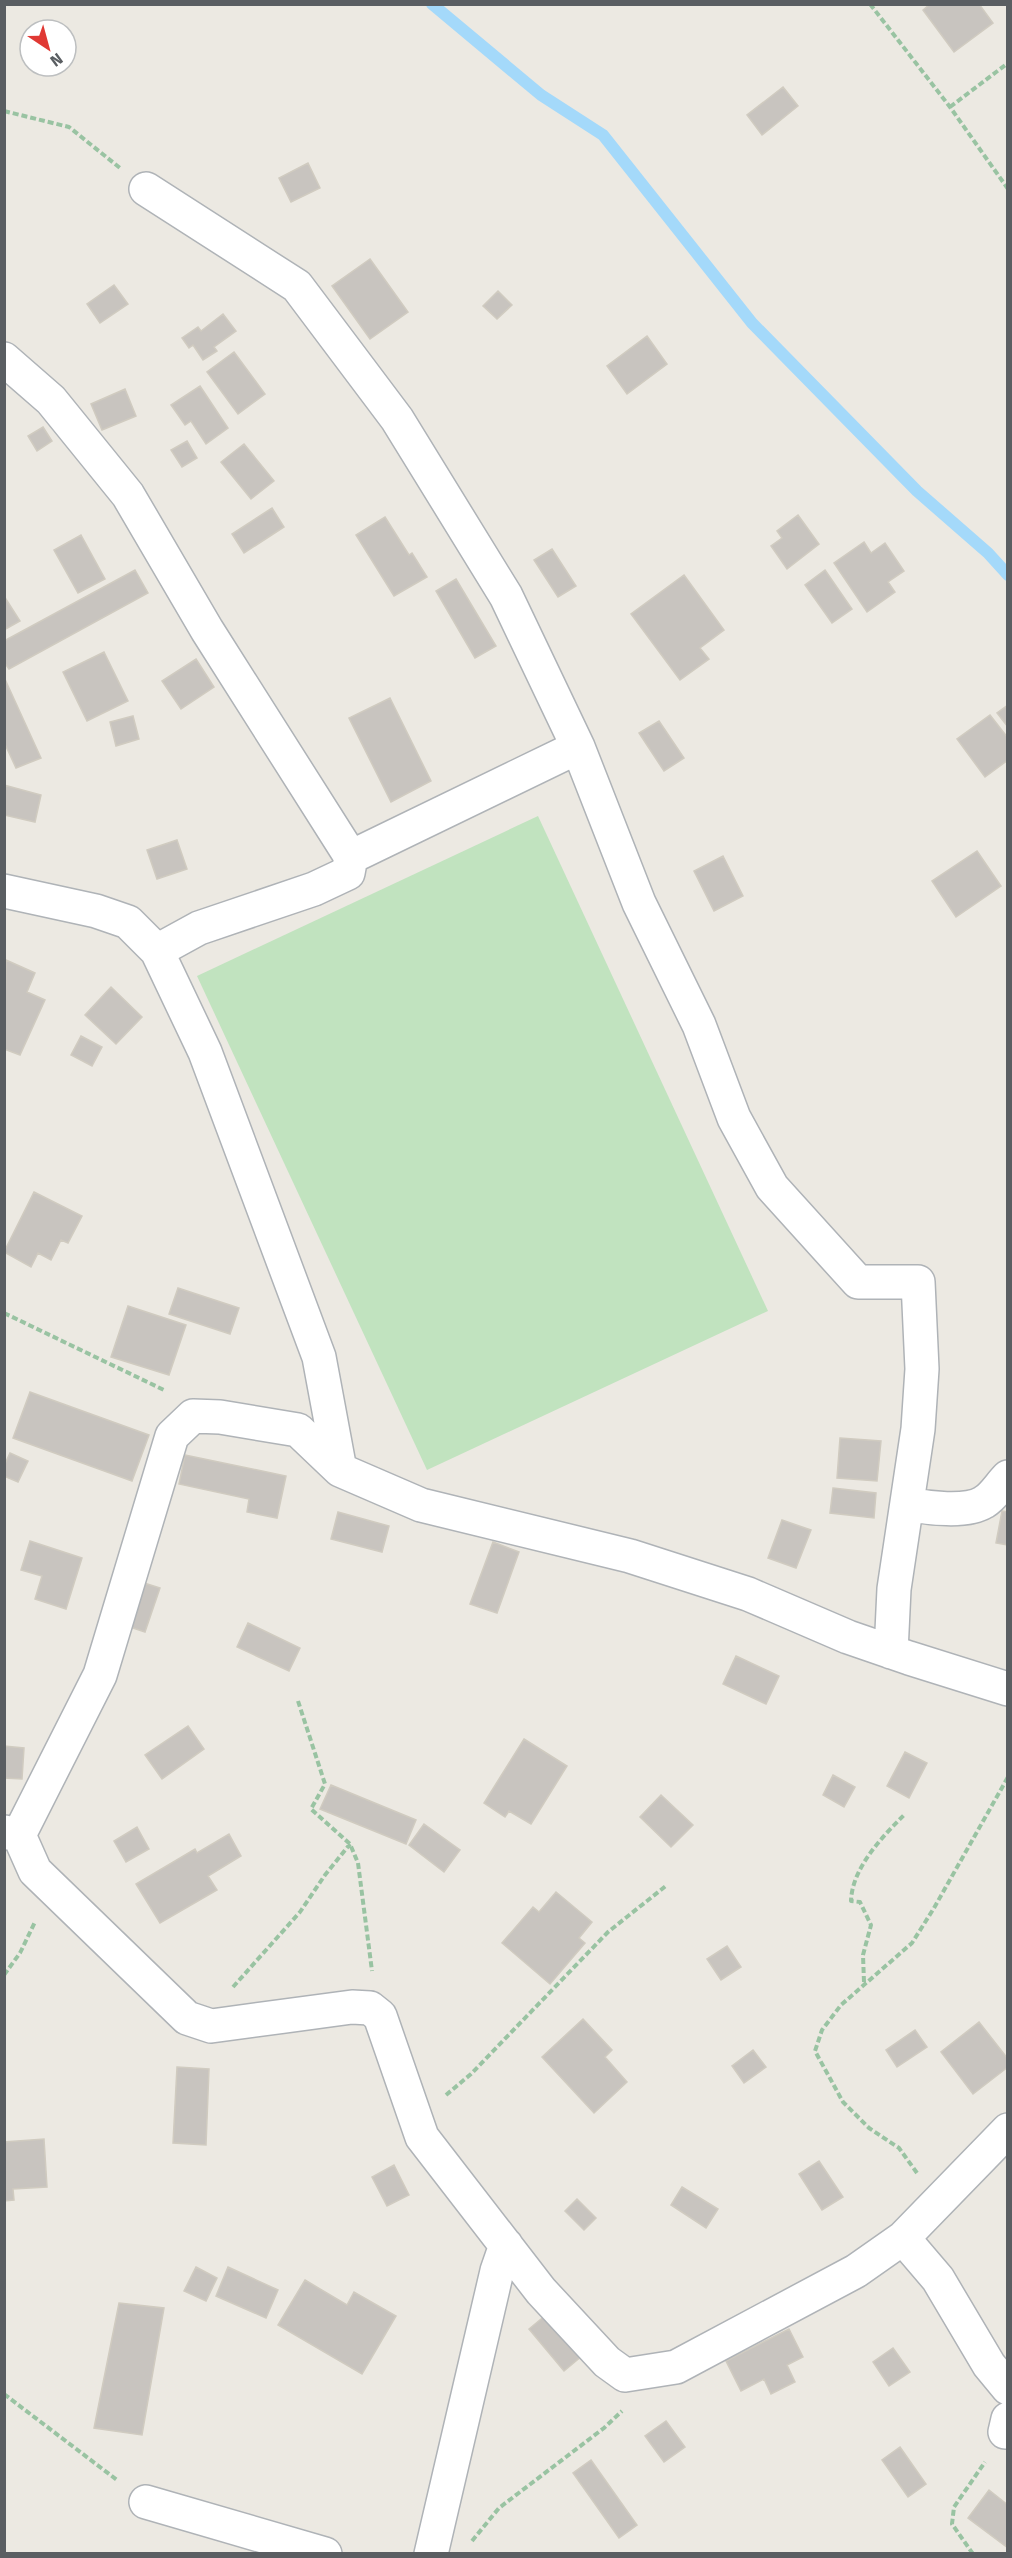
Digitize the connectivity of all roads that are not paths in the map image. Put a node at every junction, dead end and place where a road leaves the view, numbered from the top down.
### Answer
1 (146, 189) road end
2 (4, 358) edge
3 (578, 747) junction
4 (351, 857) junction
5 (4, 891) edge
6 (157, 951) junction
7 (340, 1470) junction
8 (1008, 1477) edge
9 (908, 1504) junction
10 (891, 1652) junction
11 (1008, 1689) edge
12 (12, 1833) edge
13 (1008, 2130) edge
14 (912, 2230) junction
15 (506, 2245) junction
16 (1008, 2388) edge
17 (146, 2502) road end
18 (326, 2553) edge
19 (431, 2553) edge

1 - 3 street
2 - 4 street
3 - 4 street
3 - 9 street
4 - 6 street
5 - 6 street
6 - 7 street
7 - 10 street
7 - 12 street
8 - 9 street
9 - 10 street
10 - 11 street
12 - 15 street
13 - 14 street
14 - 15 street
14 - 16 street
15 - 19 street
17 - 18 street

